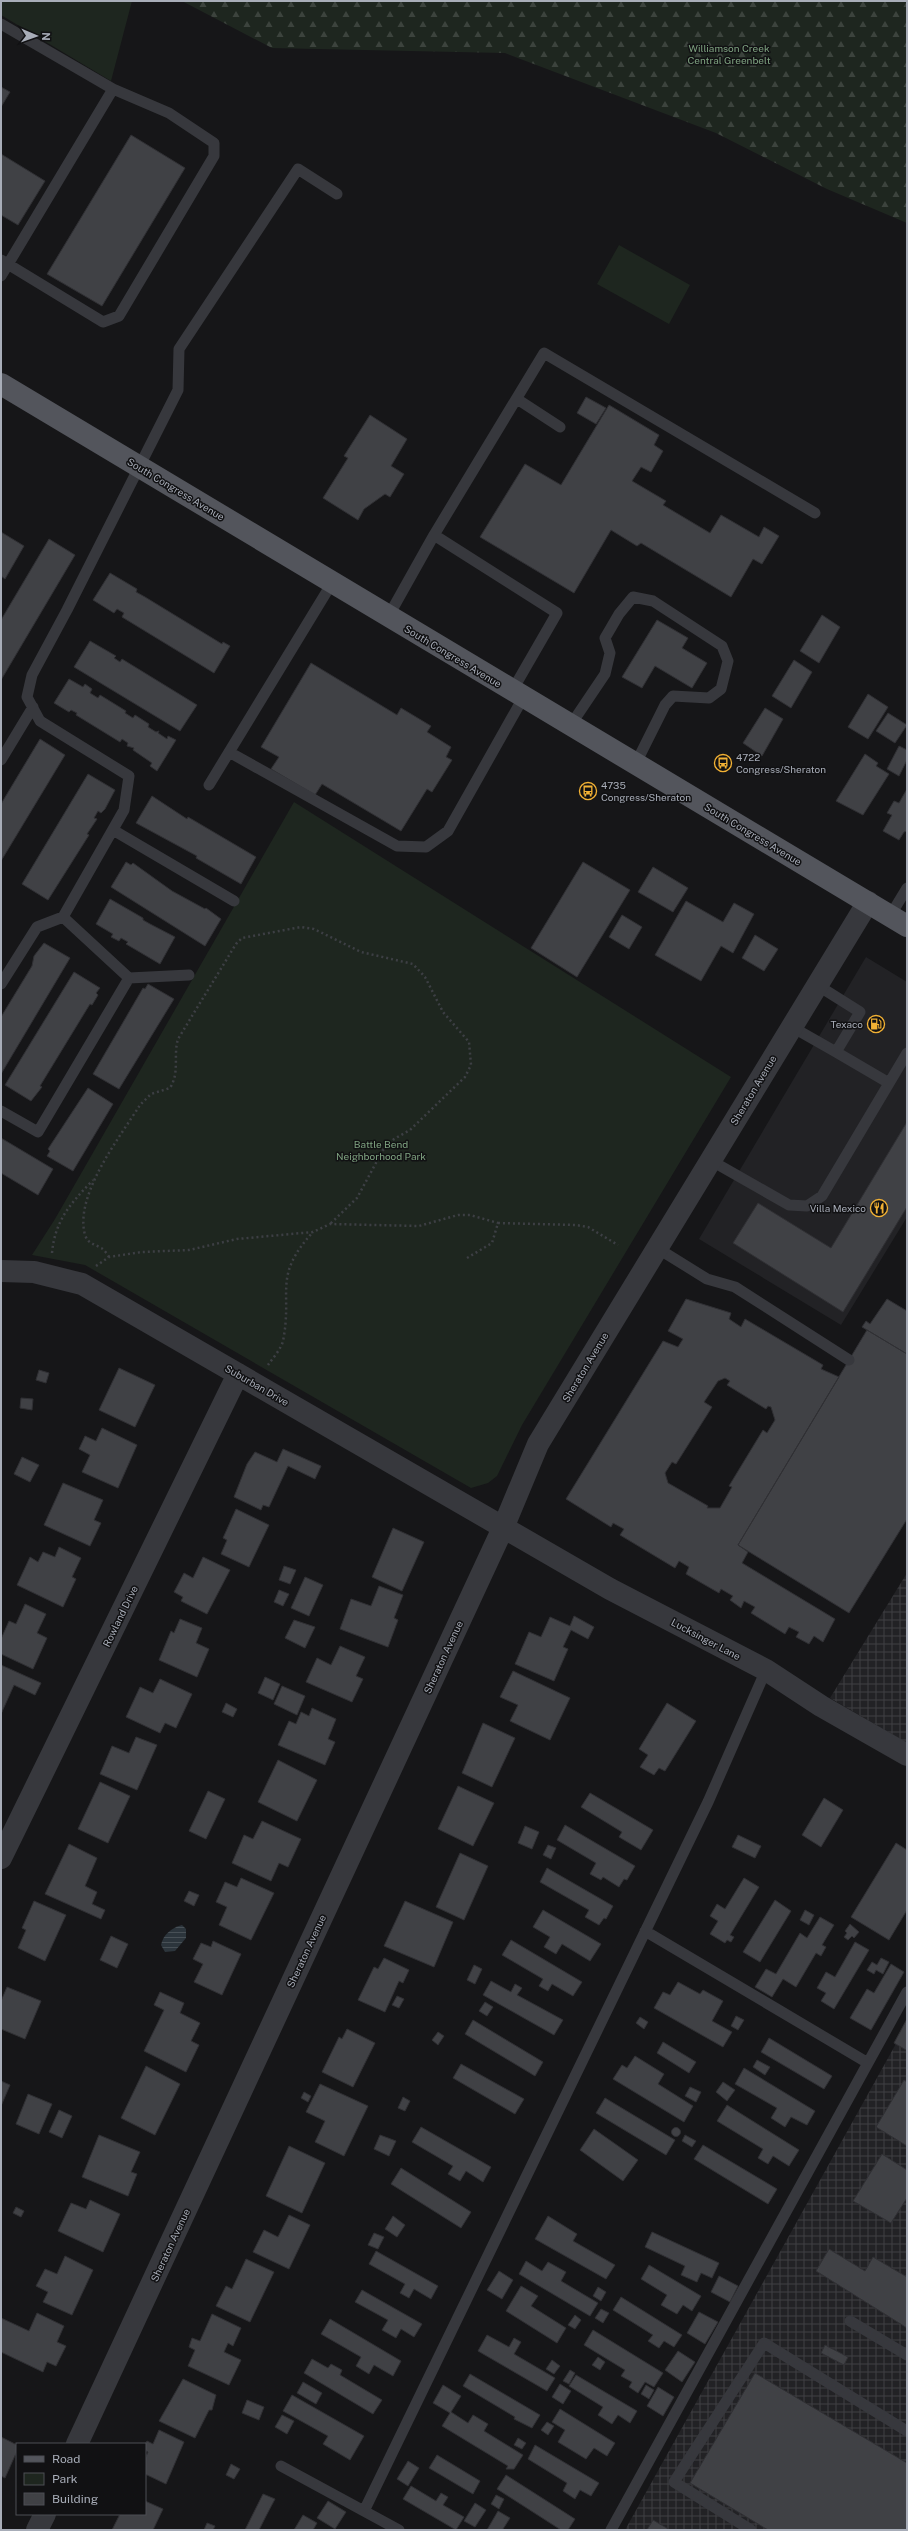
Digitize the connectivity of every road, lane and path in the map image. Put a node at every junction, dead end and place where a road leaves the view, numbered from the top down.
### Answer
1 (1, 24) edge
2 (113, 89) junction
3 (337, 194) dead end
4 (5, 262) edge
5 (1, 276) edge
6 (1, 384) edge
7 (517, 399) junction
8 (560, 427) dead end
9 (139, 467) junction
10 (815, 513) dead end
11 (434, 535) junction
12 (332, 583) junction
13 (388, 617) junction
14 (518, 695) junction
15 (33, 707) junction
16 (570, 726) junction
17 (229, 752) junction
18 (1, 760) edge
19 (635, 765) junction
20 (209, 786) dead end
21 (113, 830) junction
22 (907, 888) edge
23 (234, 901) dead end
24 (868, 902) junction
25 (63, 917) junction
26 (899, 921) edge
27 (189, 975) dead end
28 (129, 978) junction
29 (1, 984) edge
30 (817, 985) junction
31 (792, 1027) junction
32 (836, 1052) junction
33 (907, 1053) edge
34 (889, 1082) junction
35 (1, 1111) edge
36 (710, 1160) junction
37 (93, 1179) junction
38 (498, 1223) junction
39 (330, 1224) junction
40 (313, 1232) junction
41 (618, 1245) dead end
42 (657, 1248) junction
43 (52, 1256) dead end
44 (109, 1257) junction
45 (467, 1258) dead end
46 (96, 1266) dead end
47 (1, 1271) edge
48 (849, 1360) dead end
49 (267, 1367) dead end
50 (238, 1374) junction
51 (503, 1528) junction
52 (766, 1670) junction
53 (907, 1755) edge
54 (1, 1858) edge
55 (645, 1931) junction
56 (907, 1992) edge
57 (868, 2063) junction
58 (850, 2321) dead end
59 (907, 2355) edge
60 (907, 2431) edge
61 (77, 2443) edge
62 (281, 2466) dead end
63 (364, 2511) junction
64 (44, 2515) edge
65 (37, 2530) edge
66 (399, 2530) edge
67 (611, 2530) edge
68 (751, 2530) edge

1 - 2 lane
2 - 4 lane
2 - 4 lane
3 - 9 lane
4 - 5 lane
6 - 9 main road, South Congress Avenue
7 - 8 lane
7 - 10 lane
7 - 11 lane
9 - 12 main road, South Congress Avenue
9 - 15 lane
11 - 13 lane
11 - 14 lane
12 - 13 main road, South Congress Avenue
12 - 17 lane
13 - 14 main road, South Congress Avenue
14 - 16 main road, South Congress Avenue
14 - 17 lane
15 - 18 lane
15 - 21 lane
16 - 19 main road, South Congress Avenue
16 - 19 lane
17 - 20 lane
19 - 24 main road, South Congress Avenue
21 - 23 lane
21 - 25 lane
22 - 26 lane
24 - 26 main road, South Congress Avenue
24 - 30 street, Sheraton Avenue
25 - 28 lane
25 - 29 lane
27 - 28 lane
28 - 35 lane
30 - 31 street, Sheraton Avenue
30 - 32 lane
31 - 32 lane
31 - 36 street, Sheraton Avenue
32 - 34 lane
33 - 34 lane
34 - 36 lane
36 - 42 street, Sheraton Avenue
37 - 39 path
37 - 43 path
37 - 44 path
38 - 39 path
38 - 41 path
38 - 45 path
39 - 40 path
40 - 44 path
40 - 49 path
42 - 48 lane
42 - 51 street, Sheraton Avenue
44 - 46 path
47 - 50 street, Suburban Drive
50 - 51 street, Suburban Drive
50 - 54 street, Rowland Drive
51 - 52 street, Lucksinger Lane
51 - 61 street, Sheraton Avenue
52 - 53 street, Lucksinger Lane
52 - 55 lane
55 - 57 lane
55 - 63 lane
56 - 57 lane
57 - 67 lane
58 - 59 lane
60 - 68 lane
62 - 63 lane
63 - 66 lane
64 - 65 street

